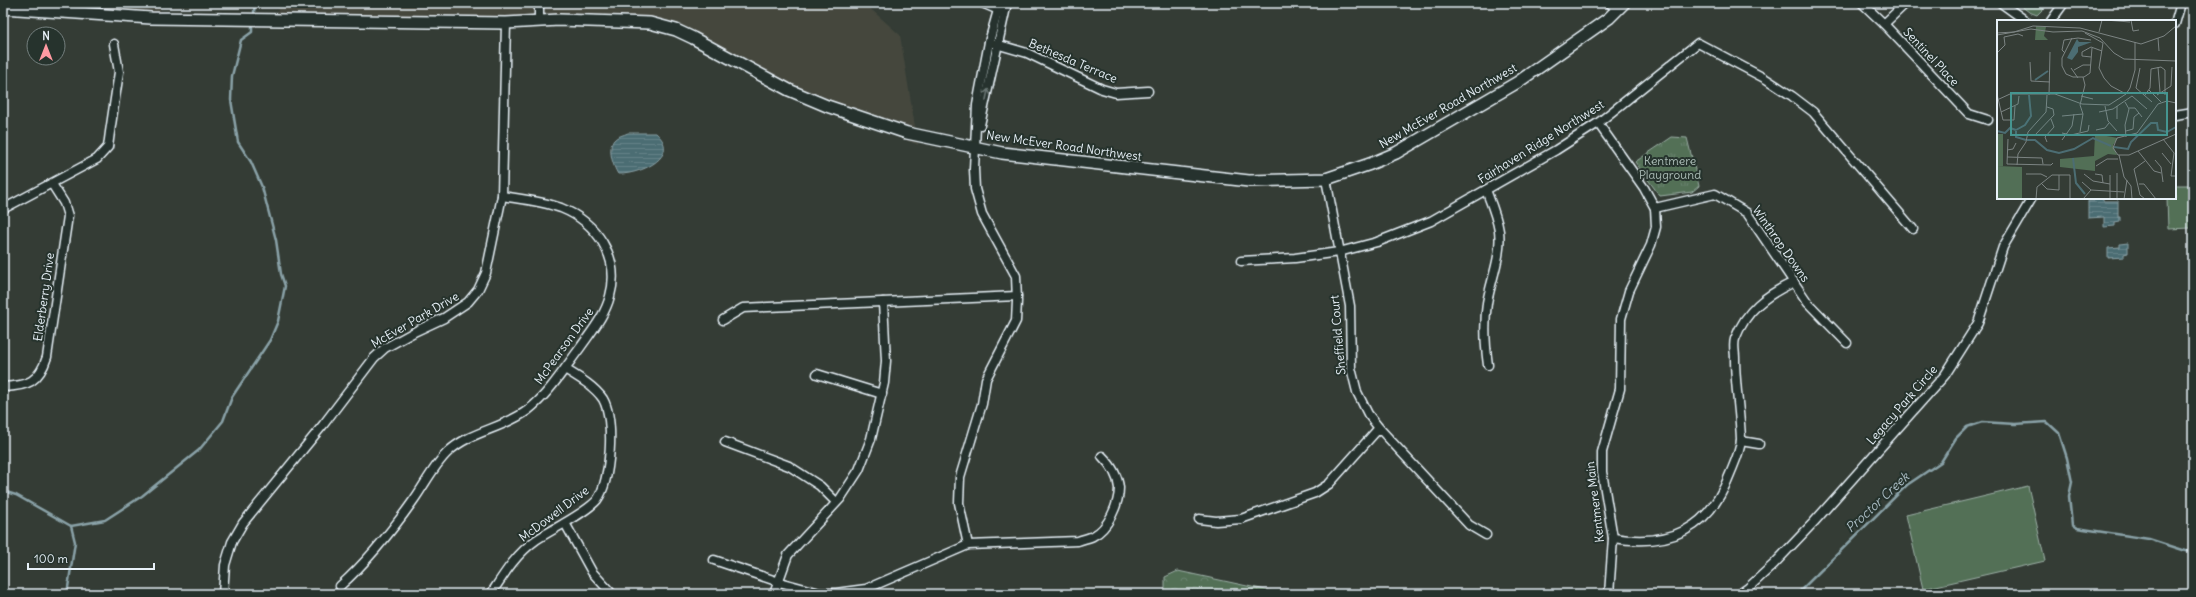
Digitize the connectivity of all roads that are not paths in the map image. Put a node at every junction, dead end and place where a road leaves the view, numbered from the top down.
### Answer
1 (539, 3) edge
2 (982, 3) edge
3 (1007, 3) edge
4 (1862, 3) edge
5 (1906, 3) edge
6 (2001, 3) edge
7 (2064, 3) edge
8 (2181, 3) edge
9 (1617, 5) edge
10 (3, 8) edge
11 (1001, 8) edge
12 (2025, 20) edge
13 (2052, 20) edge
14 (2176, 20) edge
15 (539, 22) junction
16 (506, 24) junction
17 (1884, 24) junction
18 (993, 43) junction
19 (114, 44) dead end
20 (1148, 91) dead end
21 (2193, 112) edge
22 (2176, 115) edge
23 (1988, 120) dead end
24 (1598, 123) junction
25 (975, 147) junction
26 (1326, 179) junction
27 (52, 184) junction
28 (1486, 190) junction
29 (502, 196) junction
30 (2031, 199) edge
31 (1655, 208) junction
32 (3, 209) edge
33 (1913, 229) dead end
34 (1339, 252) junction
35 (1241, 261) dead end
36 (1794, 282) junction
37 (1017, 296) junction
38 (883, 302) junction
39 (722, 320) dead end
40 (1847, 343) dead end
41 (1488, 364) dead end
42 (565, 369) junction
43 (817, 374) dead end
44 (3, 387) edge
45 (882, 394) junction
46 (1379, 428) junction
47 (1741, 441) junction
48 (725, 442) dead end
49 (1759, 444) dead end
50 (1102, 456) dead end
51 (836, 502) junction
52 (1199, 519) dead end
53 (565, 523) junction
54 (1486, 535) dead end
55 (1613, 538) junction
56 (968, 545) junction
57 (714, 560) dead end
58 (779, 582) junction
59 (340, 586) dead end
60 (223, 594) edge
61 (491, 594) edge
62 (612, 594) edge
63 (774, 594) edge
64 (1609, 594) edge
65 (1739, 594) edge

1 - 15 street
2 - 11 street
3 - 11 street
4 - 17 street, Sentinel Place
5 - 17 street
6 - 12 street
7 - 13 street
8 - 14 street
9 - 26 street, New McEver Road Northwest
10 - 16 street, New McEver Road Northwest
11 - 18 street
15 - 16 street, New McEver Road Northwest
15 - 25 street, New McEver Road Northwest
16 - 29 street, McEver Park Drive
17 - 23 street, Sentinel Place
18 - 20 street, Bethesda Terrace
18 - 25 street
19 - 27 street
21 - 22 street
24 - 28 street, Fairhaven Ridge Northwest
24 - 31 street, Kentmere Main
24 - 33 street, Fairhaven Ridge Northwest
25 - 26 street, New McEver Road Northwest
25 - 37 street
26 - 34 street, Sheffield Court
27 - 32 street
27 - 44 street, Elderberry Drive
28 - 34 street, Fairhaven Ridge Northwest
28 - 41 street
29 - 42 street, McPearson Drive
29 - 60 street, McEver Park Drive
30 - 65 street, Legacy Park Circle
31 - 36 street, Winthrop Downs
31 - 55 street, Kentmere Main
34 - 35 street, Fairhaven Ridge Northwest
34 - 46 street, Sheffield Court
36 - 40 street, Winthrop Downs
36 - 47 street
37 - 38 street
37 - 56 street
38 - 39 street
38 - 45 street
42 - 53 street, McDowell Drive
42 - 59 street, McPearson Drive
43 - 45 street
45 - 51 street
46 - 52 street
46 - 54 street, Sheffield Court
47 - 49 street
47 - 55 street
48 - 51 street
50 - 56 street
51 - 58 street
53 - 61 street, McDowell Drive
53 - 62 street
55 - 64 street, Kentmere Main
56 - 58 street
57 - 58 street
58 - 63 street

